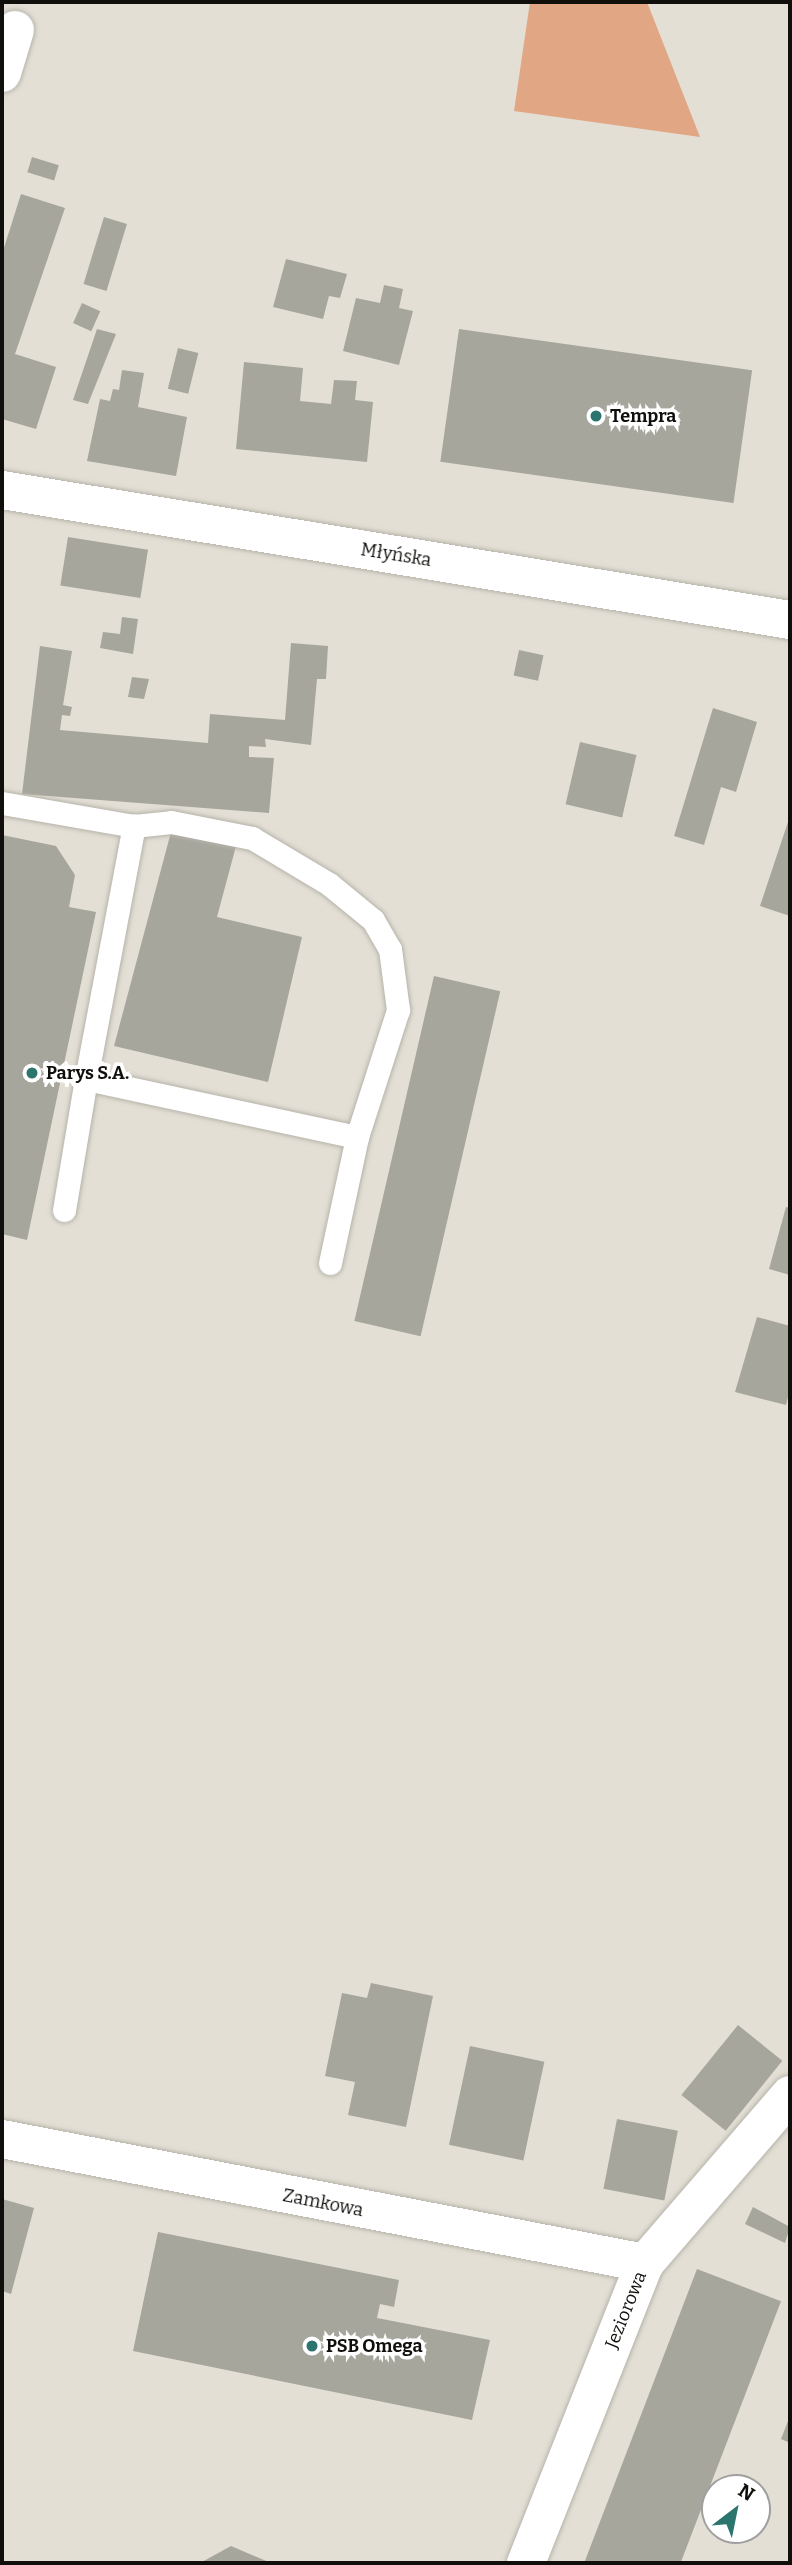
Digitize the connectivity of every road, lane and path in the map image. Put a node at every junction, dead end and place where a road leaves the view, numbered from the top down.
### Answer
1 (15, 30) dead end
2 (2, 73) edge
3 (2, 490) edge
4 (790, 620) edge
5 (2, 803) edge
6 (134, 826) junction
7 (86, 1079) junction
8 (357, 1138) junction
9 (64, 1210) dead end
10 (330, 1264) dead end
11 (790, 2095) edge
12 (2, 2139) edge
13 (645, 2263) junction
14 (526, 2563) edge

1 - 2 street
3 - 4 street, Młyńska
5 - 6 lane
6 - 7 lane
6 - 8 lane
7 - 8 lane
7 - 9 lane
8 - 10 lane
11 - 13 street, Jeziorowa
12 - 13 street, Zamkowa
13 - 14 street, Jeziorowa

